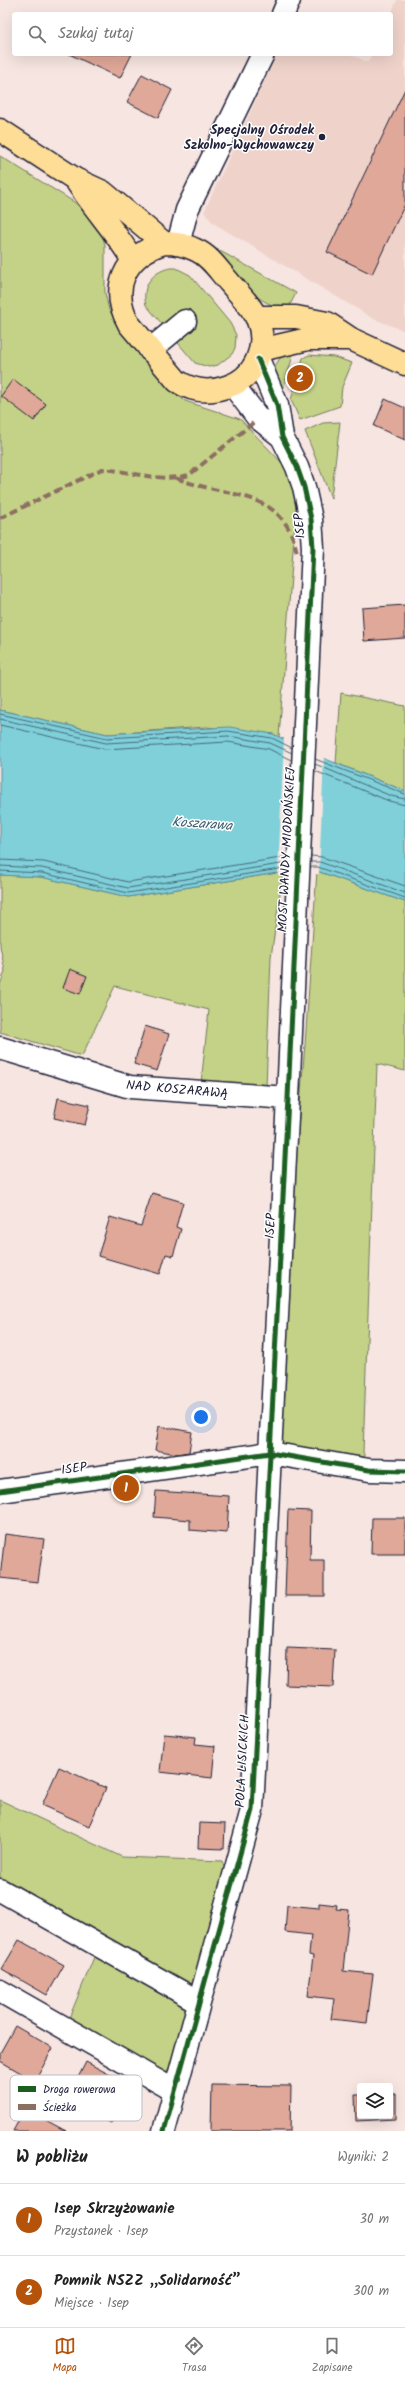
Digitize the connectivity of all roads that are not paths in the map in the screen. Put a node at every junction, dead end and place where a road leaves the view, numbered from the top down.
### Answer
1 (289, 0) edge
2 (284, 12) edge
3 (262, 56) edge
4 (0, 130) edge
5 (75, 179) junction
6 (171, 244) junction
7 (133, 261) junction
8 (256, 317) junction
9 (185, 322) dead end
10 (351, 339) junction
11 (150, 350) junction
12 (259, 355) junction
13 (405, 364) edge
14 (233, 385) junction
15 (282, 437) junction
16 (305, 701) joint
17 (291, 1000) joint
18 (0, 1048) edge
19 (288, 1098) junction
20 (270, 1453) junction
21 (405, 1471) edge
22 (0, 1491) edge
23 (0, 1890) edge
24 (0, 1991) edge
25 (199, 2002) junction
26 (175, 2091) junction
27 (164, 2131) edge

1 - 2 street
3 - 6 street
4 - 5 main road
5 - 6 main road
5 - 7 main road
6 - 7 main road
6 - 8 main road
7 - 11 main road
8 - 10 main road
8 - 12 main road
9 - 11 street
10 - 12 main road
10 - 13 main road
11 - 14 main road
12 - 14 main road
12 - 15 street, ISEP
14 - 15 street, ISEP
15 - 16 street, ISEP
16 - 17 street, MOST WANDY MIODOŃSKIEJ
17 - 19 street, ISEP
18 - 19 street, NAD KOSZARAWĄ
19 - 20 street, ISEP
20 - 21 street, ISEP
20 - 22 street, ISEP
20 - 25 street, POLA LISICKICH
23 - 25 street
24 - 26 street
25 - 26 street, POLA LISICKICH
26 - 27 street, POLA LISICKICH

